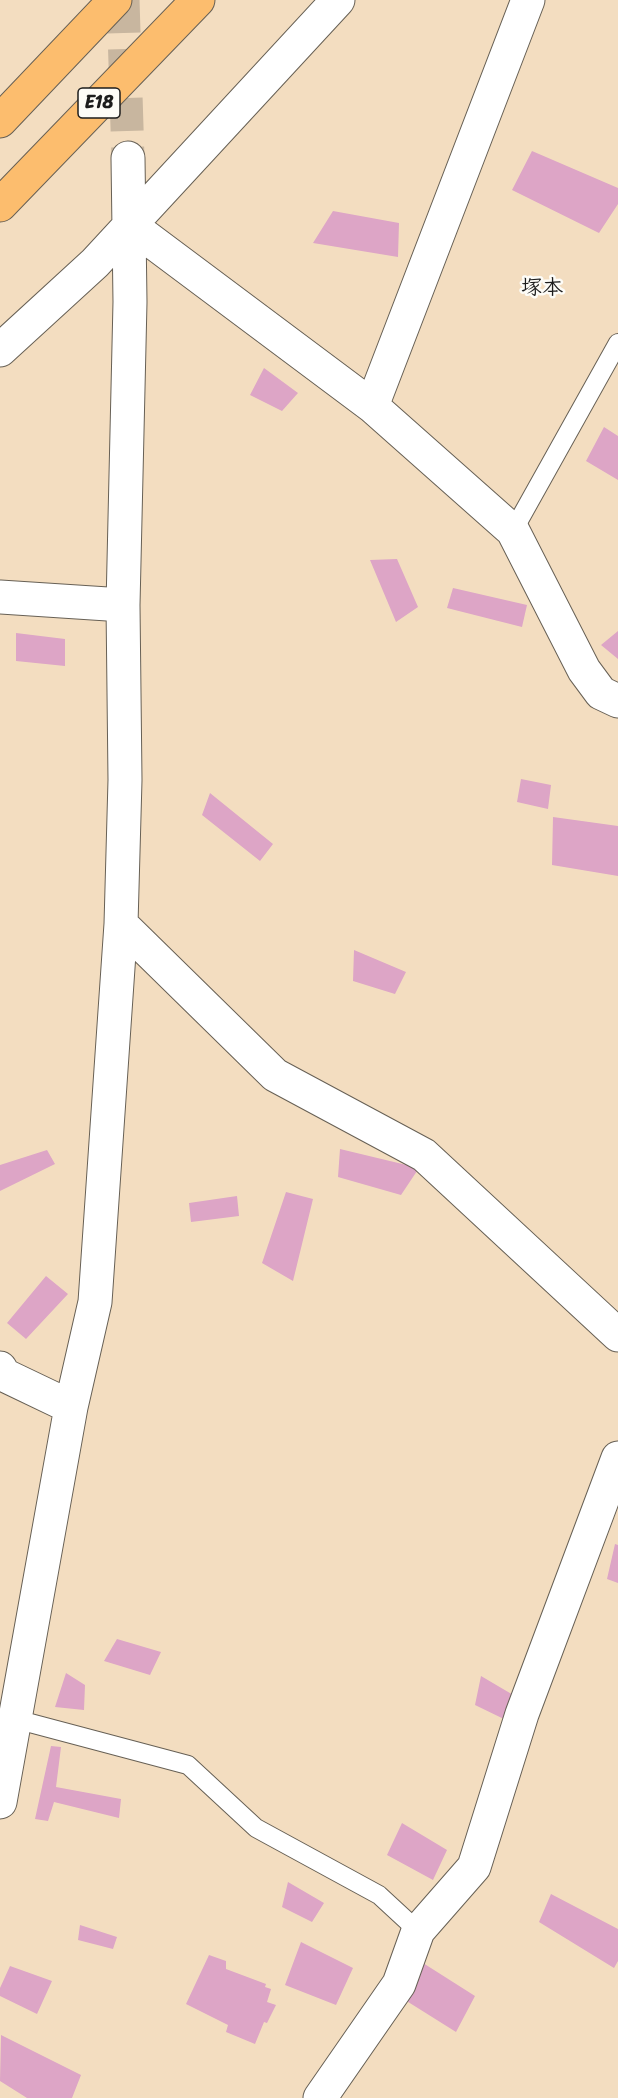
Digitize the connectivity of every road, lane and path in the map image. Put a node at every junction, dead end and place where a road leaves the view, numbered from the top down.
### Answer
1 (115, 0) edge
2 (198, 0) edge
3 (338, 0) edge
4 (528, 0) edge
5 (0, 121) edge
6 (128, 158) tunnel mouth
7 (0, 205) edge
8 (130, 225) junction
9 (618, 343) edge
10 (0, 350) edge
11 (372, 406) junction
12 (513, 531) junction
13 (0, 597) edge
14 (123, 605) junction
15 (618, 700) edge
16 (121, 924) junction
17 (618, 1335) edge
18 (0, 1368) edge
19 (71, 1407) junction
20 (618, 1458) edge
21 (15, 1719) junction
22 (0, 1802) edge
23 (418, 1931) junction
24 (320, 2098) edge

1 - 5 highway
2 - 7 highway, E18
3 - 8 street
4 - 11 street
6 - 8 street
8 - 10 street
8 - 11 street
8 - 14 street
9 - 12 lane
11 - 12 street
12 - 15 street
13 - 14 street
14 - 16 street
16 - 17 street
16 - 19 street
18 - 19 street
19 - 21 street
20 - 23 street
21 - 22 street
21 - 23 lane
23 - 24 street

